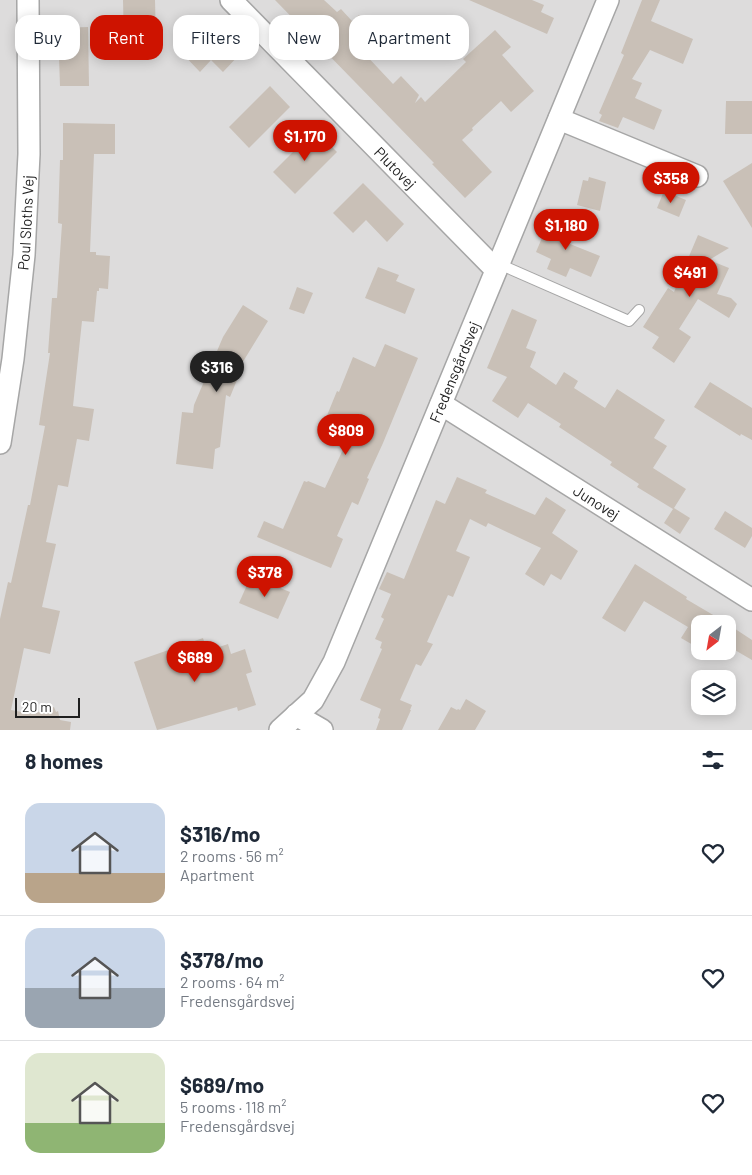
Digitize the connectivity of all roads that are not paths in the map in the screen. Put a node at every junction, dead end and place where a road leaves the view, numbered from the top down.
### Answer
1 (28, 0) edge
2 (231, 0) edge
3 (608, 0) edge
4 (559, 119) junction
5 (698, 176) dead end
6 (498, 267) junction
7 (638, 310) dead end
8 (441, 404) junction
9 (0, 443) edge
10 (752, 600) edge
11 (296, 715) junction
12 (280, 730) edge
13 (322, 730) edge

1 - 9 street, Poul Sloths Vej
2 - 6 street, Plutovej
3 - 4 street, Fredensgårdsvej
4 - 5 street
4 - 6 street, Fredensgårdsvej
6 - 7 lane
6 - 8 street, Fredensgårdsvej
8 - 10 street, Junovej
8 - 11 street, Fredensgårdsvej
11 - 12 street, Fredensgårdsvej
11 - 13 street

